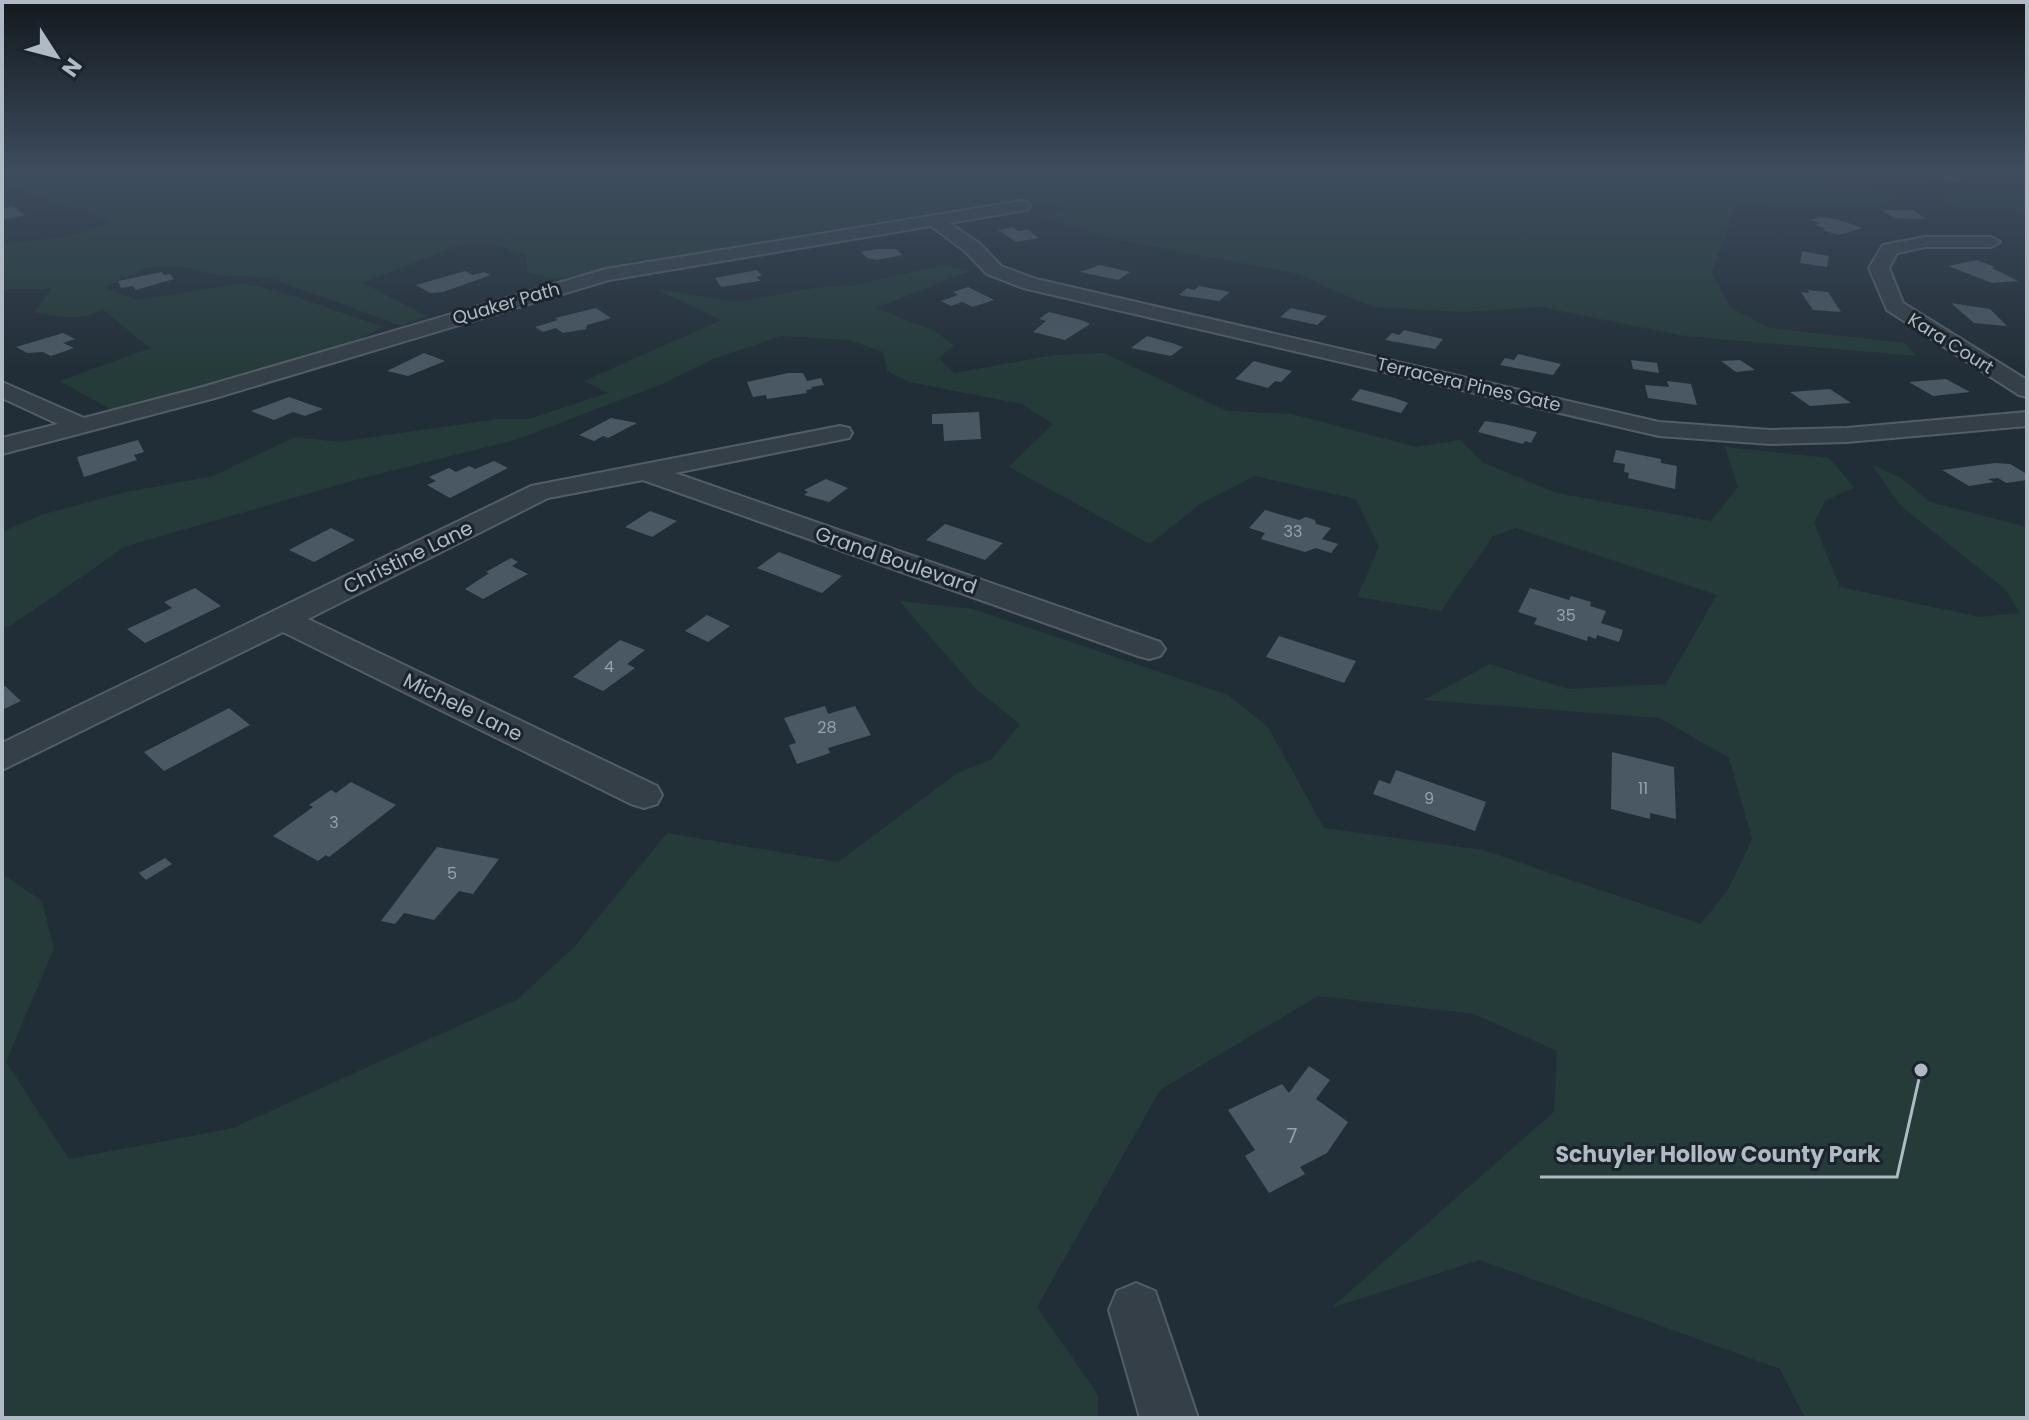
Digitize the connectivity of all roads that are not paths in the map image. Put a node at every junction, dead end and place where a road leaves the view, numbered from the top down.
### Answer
1 (835, 238) edge
2 (959, 238) edge
3 (1991, 242) dead end
4 (2, 389) edge
5 (2027, 390) edge
6 (2027, 419) edge
7 (80, 425) junction
8 (840, 433) dead end
9 (2, 446) edge
10 (644, 471) junction
11 (282, 619) junction
12 (1149, 649) dead end
13 (2, 758) edge
14 (644, 795) dead end
15 (1136, 1310) dead end
16 (1169, 1418) edge

1 - 7 street, Quaker Path
2 - 6 street, Terracera Pines Gate
3 - 5 street, Kara Court
4 - 7 street
7 - 9 street, Quaker Path
8 - 10 street, Christine Lane
10 - 11 street, Christine Lane
10 - 12 street, Grand Boulevard
11 - 13 street, Christine Lane
11 - 14 street, Michele Lane
15 - 16 street

